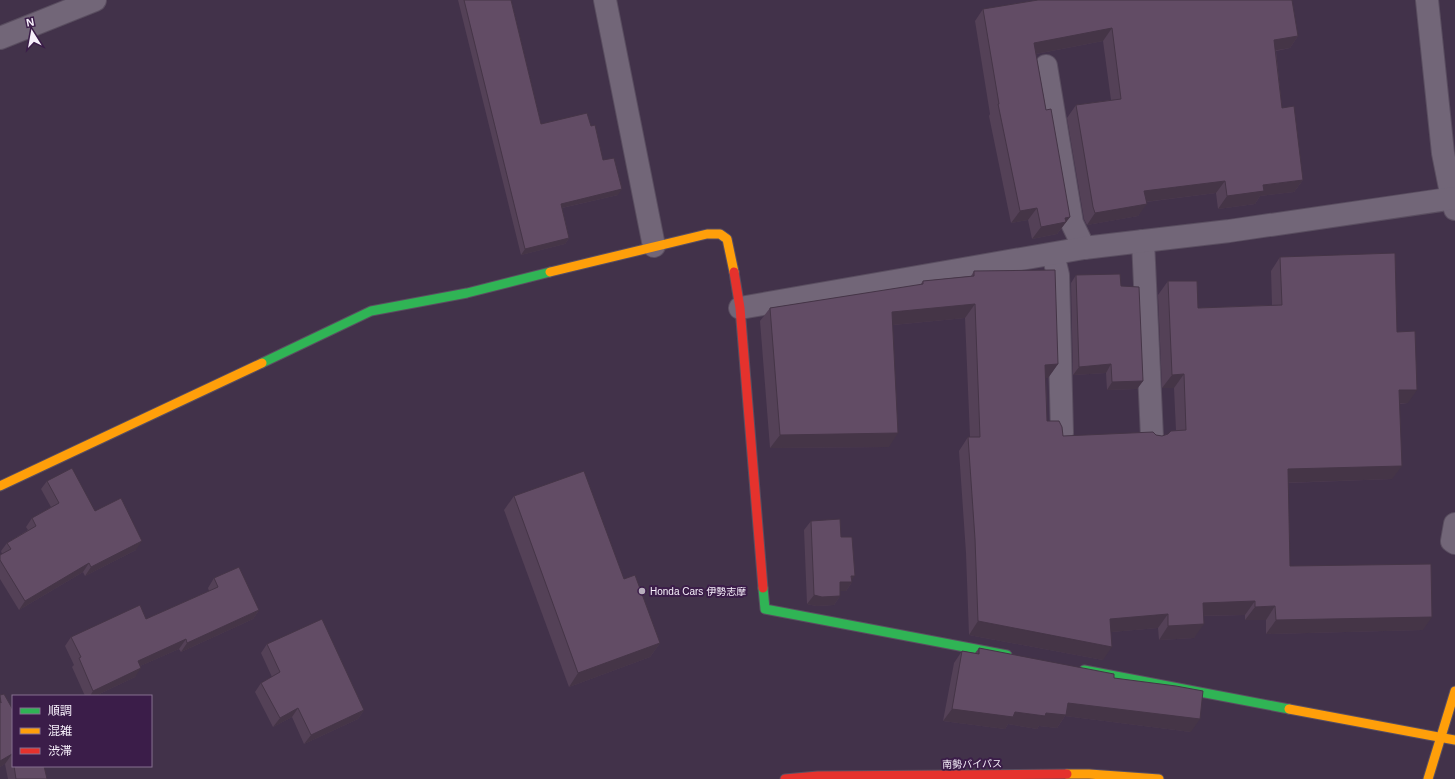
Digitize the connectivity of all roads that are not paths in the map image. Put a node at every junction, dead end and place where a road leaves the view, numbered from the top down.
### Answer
1 (95, 0) edge
2 (605, 0) edge
3 (1426, 0) edge
4 (0, 38) edge
5 (1046, 66) dead end
6 (1454, 202) edge
7 (1143, 241) junction
8 (654, 246) junction
9 (1084, 248) junction
10 (1053, 254) junction
11 (740, 308) junction
12 (1062, 433) edge
13 (1152, 437) edge
14 (0, 486) edge
15 (1455, 524) edge
16 (1455, 543) edge
17 (1016, 657) edge
18 (1071, 667) edge
19 (1455, 691) edge
20 (1440, 737) junction
21 (1455, 740) edge
22 (785, 779) edge
23 (1159, 779) edge
24 (1428, 779) edge

1 - 4 street
2 - 8 street
3 - 6 street
5 - 9 street
6 - 7 street
7 - 9 street
7 - 13 street
8 - 11 main road
8 - 14 main road
9 - 10 street
10 - 11 street
10 - 12 street
11 - 17 main road
15 - 16 street
18 - 20 main road
19 - 20 main road
20 - 21 main road
20 - 24 main road
22 - 23 main road, 南勢バイパス

